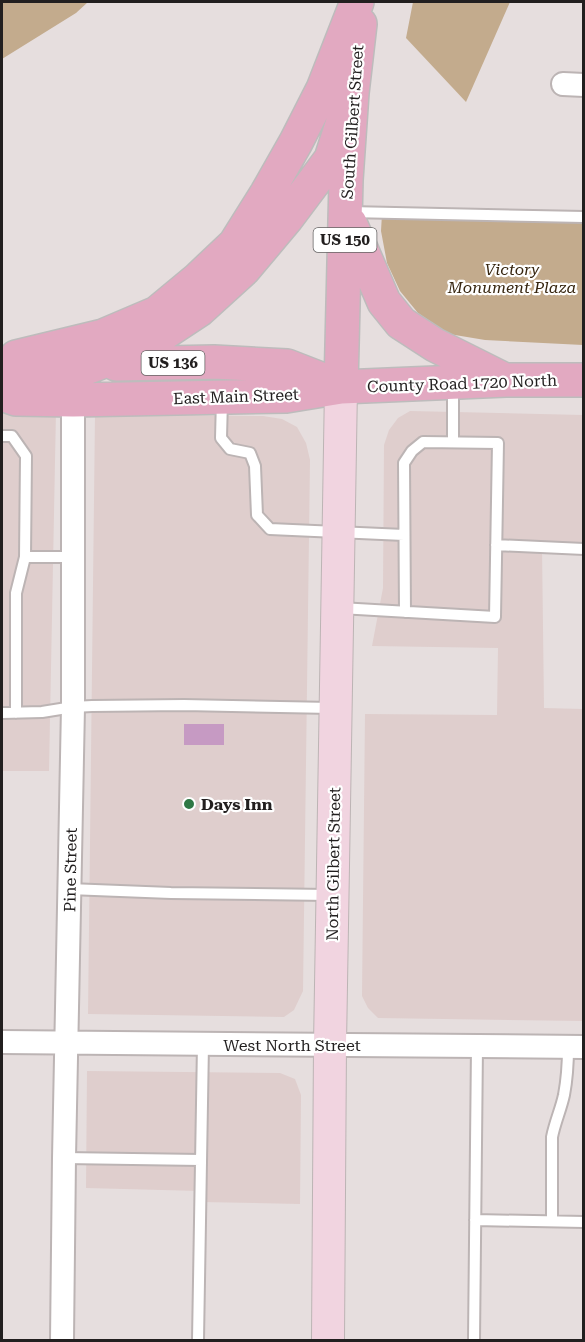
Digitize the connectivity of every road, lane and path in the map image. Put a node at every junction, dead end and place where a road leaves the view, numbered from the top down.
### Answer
1 (357, 2) edge
2 (363, 2) edge
3 (337, 91) junction
4 (346, 212) junction
5 (584, 217) edge
6 (96, 364) junction
7 (6, 365) edge
8 (506, 380) junction
9 (584, 380) edge
10 (453, 382) junction
11 (341, 387) junction
12 (2, 394) edge
13 (222, 397) junction
14 (73, 400) junction
15 (2, 436) edge
16 (453, 442) junction
17 (338, 533) junction
18 (404, 535) junction
19 (496, 545) junction
20 (584, 549) edge
21 (25, 557) junction
22 (74, 557) junction
23 (337, 608) junction
24 (405, 612) junction
25 (73, 707) junction
26 (336, 708) junction
27 (2, 713) edge
28 (16, 713) junction
29 (69, 889) junction
30 (332, 895) junction
31 (2, 1042) edge
32 (67, 1043) junction
33 (203, 1044) junction
34 (330, 1045) junction
35 (477, 1046) junction
36 (576, 1047) edge
37 (64, 1158) junction
38 (201, 1160) junction
39 (475, 1220) junction
40 (552, 1221) junction
41 (584, 1222) edge
42 (62, 1341) edge
43 (198, 1341) edge
44 (328, 1341) edge
45 (474, 1341) edge

1 - 3 main road
2 - 3 main road, South Gilbert Street / US 150
3 - 4 main road, South Gilbert Street / US 150
3 - 6 main road
3 - 7 main road
4 - 5 lane
4 - 8 main road
4 - 11 main road, South Gilbert Street / US 150
6 - 7 main road
6 - 11 main road, East Main Street / US 136
8 - 9 main road, County Road 1720 North
8 - 10 main road, County Road 1720 North
10 - 11 main road, County Road 1720 North
10 - 16 lane
11 - 13 main road, East Main Street / US 136
11 - 17 main road, North Gilbert Street
12 - 14 main road, East Main Street / US 136
13 - 14 main road, East Main Street / US 136
13 - 17 lane
14 - 22 street, Pine Street
15 - 21 lane
16 - 18 lane
16 - 19 lane
17 - 18 lane
17 - 23 main road, North Gilbert Street
18 - 24 lane
19 - 20 lane
19 - 24 lane
21 - 22 lane
21 - 28 lane
22 - 25 street, Pine Street
23 - 24 lane
23 - 26 main road, North Gilbert Street
25 - 26 lane
25 - 28 lane
25 - 29 street, Pine Street
26 - 30 main road, North Gilbert Street
27 - 28 lane
29 - 30 lane
29 - 32 street, Pine Street
30 - 34 main road, North Gilbert Street
31 - 32 street, West North Street
32 - 33 street, West North Street
32 - 37 street, Pine Street
33 - 34 street, West North Street
33 - 38 lane
34 - 35 street, West North Street
34 - 44 main road, North Gilbert Street
35 - 36 street, West North Street
35 - 39 lane
36 - 40 lane
37 - 38 lane
37 - 42 street, Pine Street
38 - 43 lane
39 - 40 lane
39 - 45 lane
40 - 41 lane

